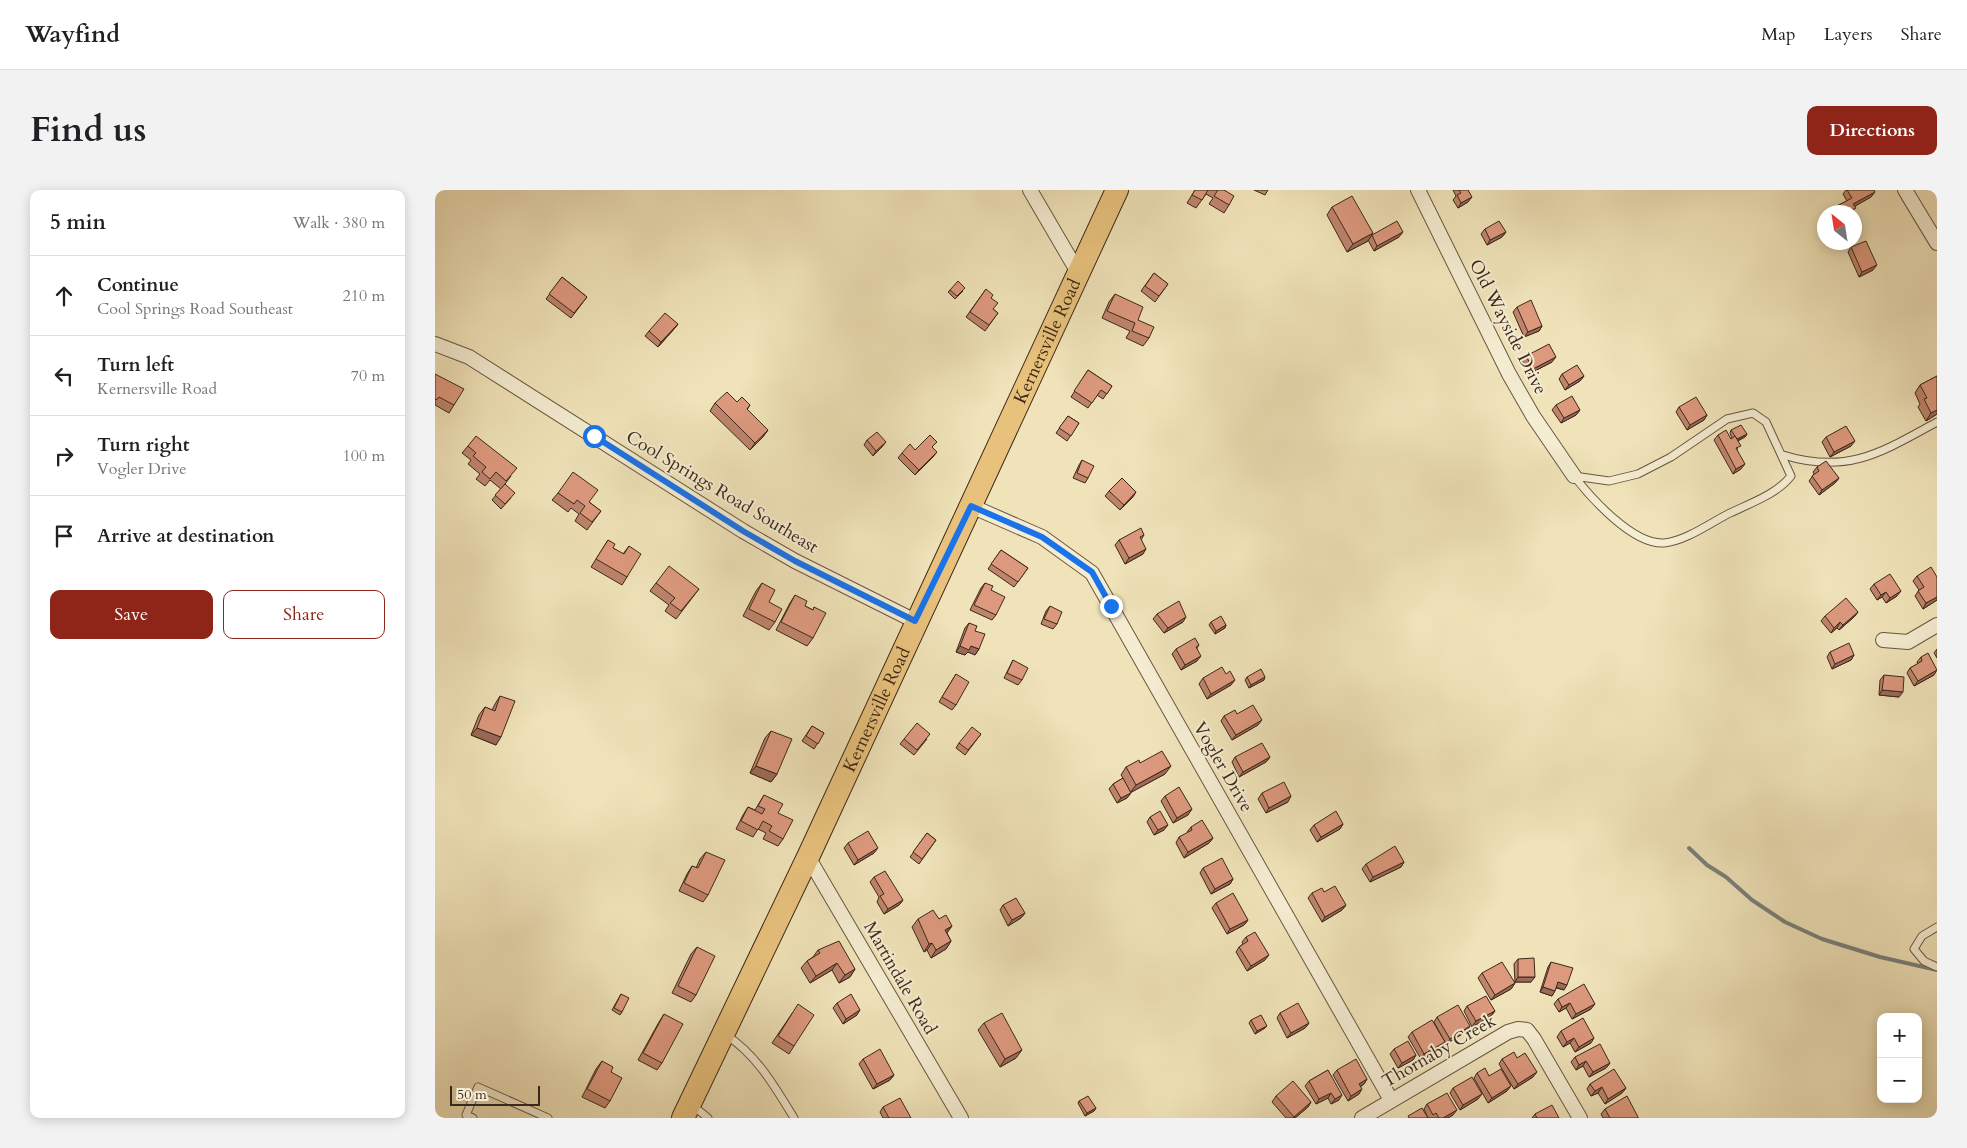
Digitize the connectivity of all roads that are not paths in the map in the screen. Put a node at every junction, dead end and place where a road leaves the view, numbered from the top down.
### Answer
1 (1030, 190) edge
2 (1117, 190) edge
3 (1418, 190) edge
4 (1905, 190) edge
5 (1937, 243) edge
6 (1079, 274) junction
7 (435, 344) edge
8 (1937, 422) edge
9 (1783, 455) junction
10 (1574, 476) junction
11 (971, 506) junction
12 (915, 621) junction
13 (1937, 625) edge
14 (1883, 640) dead end
15 (808, 857) junction
16 (1937, 927) edge
17 (1937, 967) edge
18 (723, 1033) junction
19 (1391, 1100) junction
20 (687, 1110) edge
21 (468, 1117) edge
22 (548, 1118) edge
23 (708, 1118) edge
24 (794, 1118) edge
25 (961, 1118) edge
26 (1362, 1118) edge
27 (1579, 1118) edge

1 - 6 street
2 - 6 main road, Kernersville Road
3 - 10 street, Old Wayside Drive
4 - 5 street
6 - 11 main road, Kernersville Road
7 - 12 street, Cool Springs Road Southeast
8 - 9 lane
9 - 10 lane
9 - 10 lane
11 - 12 main road, Kernersville Road
11 - 19 street, Vogler Drive
12 - 15 main road, Kernersville Road
13 - 14 street
15 - 18 main road, Kernersville Road
15 - 25 street, Martindale Road
16 - 17 lane
18 - 20 main road, Kernersville Road
18 - 24 lane
19 - 26 street, Thornaby Creek
19 - 27 street, Thornaby Creek
20 - 23 lane
21 - 22 lane

